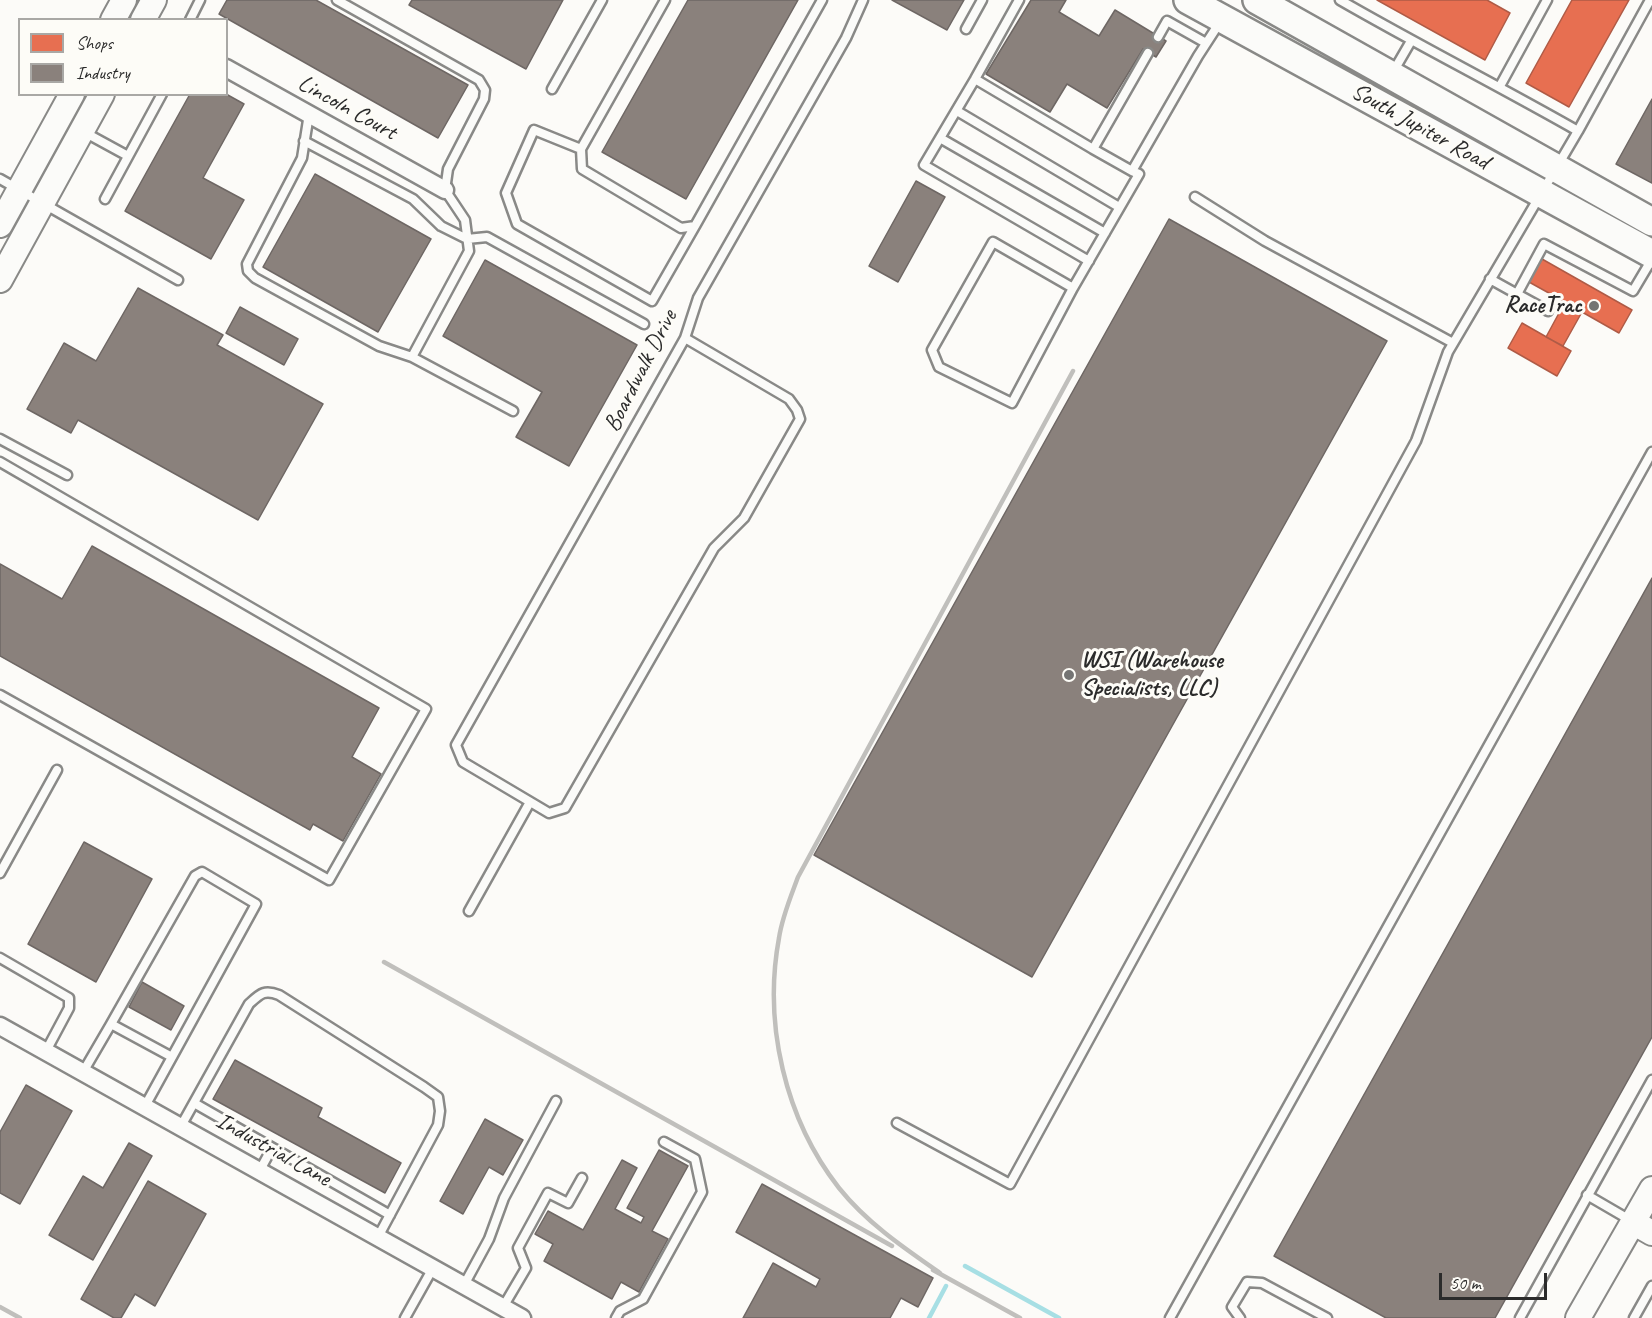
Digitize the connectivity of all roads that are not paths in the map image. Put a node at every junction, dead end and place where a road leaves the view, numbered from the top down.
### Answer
1 (154, 0) edge
2 (200, 0) edge
3 (337, 0) edge
4 (602, 0) edge
5 (665, 0) edge
6 (822, 0) edge
7 (863, 0) edge
8 (982, 0) edge
9 (1019, 0) edge
10 (1188, 0) edge
11 (1340, 0) edge
12 (1547, 0) edge
13 (1650, 0) edge
14 (128, 13) edge
15 (1262, 14) edge
16 (191, 18) edge
17 (1222, 19) junction
18 (966, 29) dead end
19 (1158, 37) dead end
20 (1411, 41) junction
21 (1206, 44) junction
22 (1148, 52) dead end
23 (228, 69) edge
24 (1391, 76) junction
25 (975, 79) junction
26 (1500, 86) junction
27 (552, 88) dead end
28 (71, 96) edge
29 (101, 96) edge
30 (161, 96) edge
31 (957, 111) junction
32 (309, 114) junction
33 (59, 118) junction
34 (1578, 130) junction
35 (82, 131) junction
36 (940, 138) junction
37 (304, 141) junction
38 (581, 149) junction
39 (1093, 149) junction
40 (128, 156) junction
41 (1554, 169) junction
42 (1132, 171) junction
43 (9, 185) edge
44 (445, 190) junction
45 (1539, 193) junction
46 (1195, 197) dead end
47 (105, 199) dead end
48 (42, 203) junction
49 (1119, 207) junction
50 (1652, 222) edge
51 (0, 225) edge
52 (695, 226) junction
53 (1105, 233) junction
54 (467, 239) junction
55 (1652, 256) edge
56 (1089, 261) junction
57 (1490, 279) junction
58 (0, 280) edge
59 (178, 280) dead end
60 (1073, 288) junction
61 (1517, 294) junction
62 (1548, 311) dead end
63 (644, 324) dead end
64 (685, 338) junction
65 (1453, 344) junction
66 (412, 357) junction
67 (513, 411) dead end
68 (0, 439) edge
69 (1652, 452) edge
70 (0, 462) edge
71 (67, 475) dead end
72 (0, 695) edge
73 (57, 770) dead end
74 (530, 802) junction
75 (0, 873) edge
76 (469, 911) dead end
77 (0, 958) edge
78 (111, 1024) junction
79 (0, 1026) edge
80 (46, 1051) junction
81 (172, 1057) junction
82 (83, 1072) junction
83 (1652, 1080) edge
84 (556, 1101) dead end
85 (194, 1103) junction
86 (145, 1106) junction
87 (897, 1123) dead end
88 (181, 1126) junction
89 (664, 1142) dead end
90 (272, 1148) junction
91 (260, 1170) junction
92 (582, 1178) dead end
93 (1652, 1189) edge
94 (1587, 1195) junction
95 (390, 1215) junction
96 (1643, 1227) edge
97 (378, 1237) junction
98 (433, 1268) junction
99 (464, 1285) junction
100 (1652, 1286) edge
101 (503, 1307) junction
102 (405, 1318) edge
103 (522, 1318) edge
104 (616, 1318) edge
105 (1170, 1318) edge
106 (1240, 1318) edge
107 (1327, 1318) edge
108 (1520, 1318) edge
109 (1578, 1318) edge
110 (1634, 1318) edge

1 - 14 main road
2 - 16 lane
3 - 44 lane
4 - 27 lane
5 - 38 lane
6 - 52 lane
7 - 64 lane, Boardwalk Drive
8 - 18 lane
9 - 25 lane
10 - 17 main road, South Jupiter Road
11 - 20 lane
12 - 26 lane
13 - 34 lane
15 - 17 main road, South Jupiter Road
15 - 24 main road, South Jupiter Road
15 - 45 main road, South Jupiter Road
17 - 21 lane
19 - 21 lane
20 - 24 lane
20 - 26 lane
21 - 42 lane
22 - 39 lane
23 - 32 street, Lincoln Court
24 - 41 main road, South Jupiter Road
25 - 31 lane
25 - 39 lane
26 - 34 lane
28 - 33 main road
29 - 35 main road
30 - 40 lane
31 - 36 lane
31 - 49 lane
32 - 37 lane
32 - 44 street, Lincoln Court
33 - 35 main road
33 - 43 main road
34 - 41 lane
35 - 40 lane
35 - 48 main road
36 - 53 lane
36 - 56 lane
37 - 54 lane
37 - 66 lane
38 - 52 lane
38 - 52 lane
39 - 42 lane
40 - 47 lane
41 - 45 lane
41 - 50 main road, South Jupiter Road
42 - 49 lane
43 - 48 lane
43 - 51 main road
44 - 54 lane
45 - 55 main road, South Jupiter Road
45 - 57 lane
46 - 65 lane
48 - 58 main road
48 - 59 lane
49 - 53 lane
53 - 56 lane
54 - 63 lane
54 - 66 lane
55 - 61 lane
56 - 60 lane
57 - 61 lane
57 - 65 lane
60 - 60 lane
61 - 62 lane
64 - 74 lane, Boardwalk Drive
64 - 74 lane, Boardwalk Drive
65 - 87 lane
66 - 67 lane
68 - 71 lane
69 - 105 lane
70 - 72 lane
73 - 75 lane
74 - 76 lane
77 - 80 lane
78 - 81 lane
78 - 81 lane
78 - 82 lane
79 - 80 street, Industrial Lane
80 - 82 street, Industrial Lane
81 - 86 lane
82 - 86 street, Industrial Lane
83 - 94 lane
84 - 99 lane
85 - 88 lane
85 - 90 lane
85 - 95 lane
86 - 88 street, Industrial Lane
88 - 91 street, Industrial Lane
89 - 104 lane
90 - 91 lane
90 - 95 lane
91 - 97 street, Industrial Lane
92 - 101 lane
93 - 96 main road
94 - 96 lane
94 - 108 lane
95 - 97 lane
96 - 109 main road
97 - 98 street, Industrial Lane
98 - 99 street, Industrial Lane
98 - 102 lane
99 - 101 street, Industrial Lane
100 - 110 lane
101 - 103 street, Industrial Lane
106 - 107 lane

